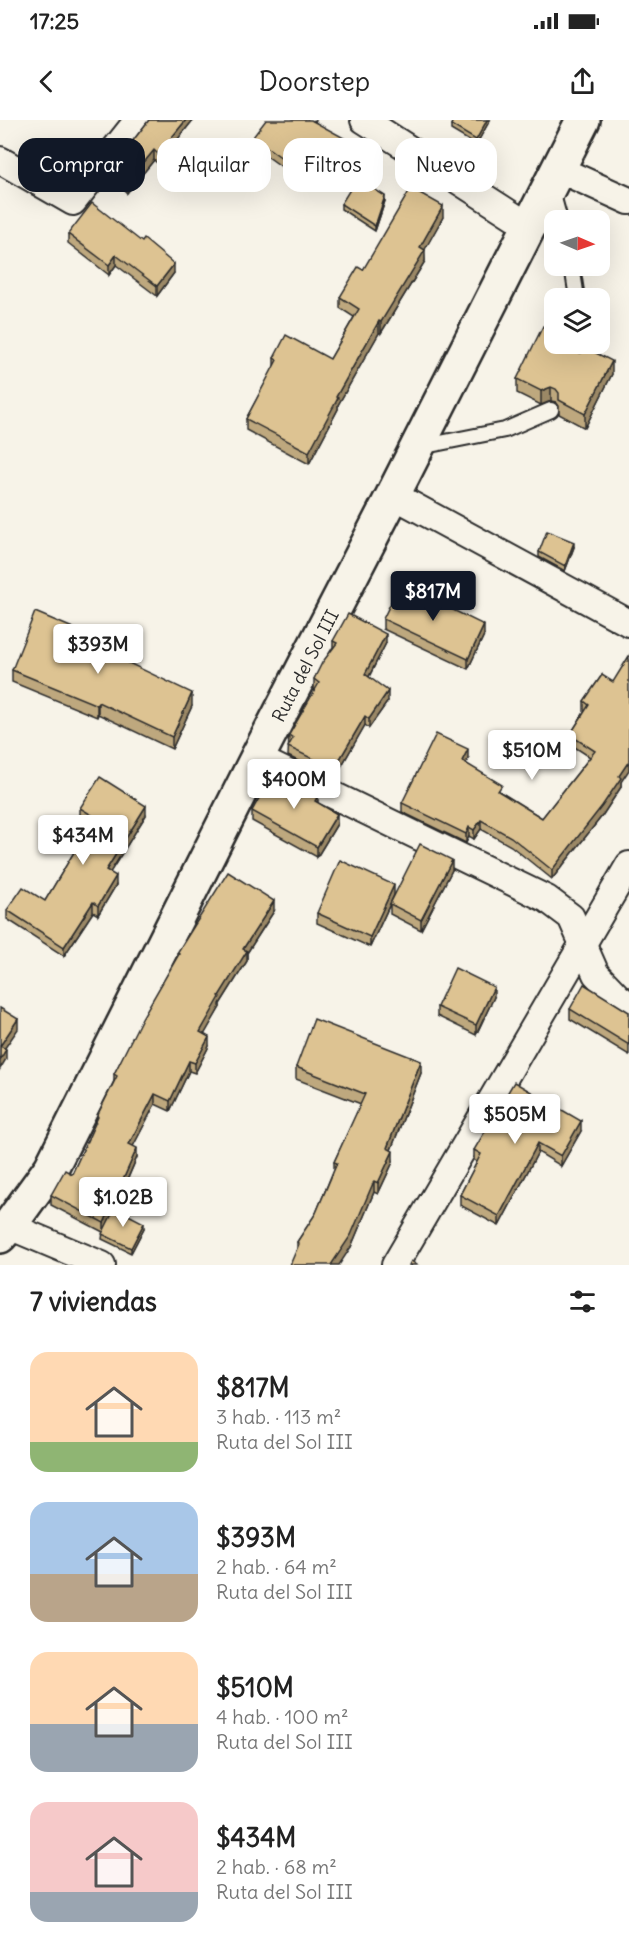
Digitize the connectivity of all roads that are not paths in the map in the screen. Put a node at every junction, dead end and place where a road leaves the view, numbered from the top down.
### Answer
1 (138, 120) edge
2 (364, 120) edge
3 (583, 120) edge
4 (0, 160) edge
5 (554, 177) junction
6 (629, 201) edge
7 (548, 210) edge
8 (544, 222) edge
9 (544, 225) edge
10 (578, 354) edge
11 (578, 358) edge
12 (551, 410) dead end
13 (418, 447) junction
14 (393, 495) junction
15 (629, 623) edge
16 (257, 758) junction
17 (629, 865) edge
18 (584, 944) junction
19 (629, 1005) edge
20 (5, 1231) edge
21 (102, 1265) edge
22 (395, 1265) edge

1 - 4 street
2 - 8 street
3 - 5 highway, Ruta del Sol III
5 - 6 street
5 - 7 highway, Ruta del Sol III
9 - 13 highway, Ruta del Sol III
10 - 11 lane
12 - 13 lane
13 - 14 highway, Ruta del Sol III
14 - 15 street
14 - 16 highway, Ruta del Sol III
16 - 18 street
16 - 20 highway, Ruta del Sol III
17 - 18 street
18 - 19 street
18 - 22 street
20 - 21 street

